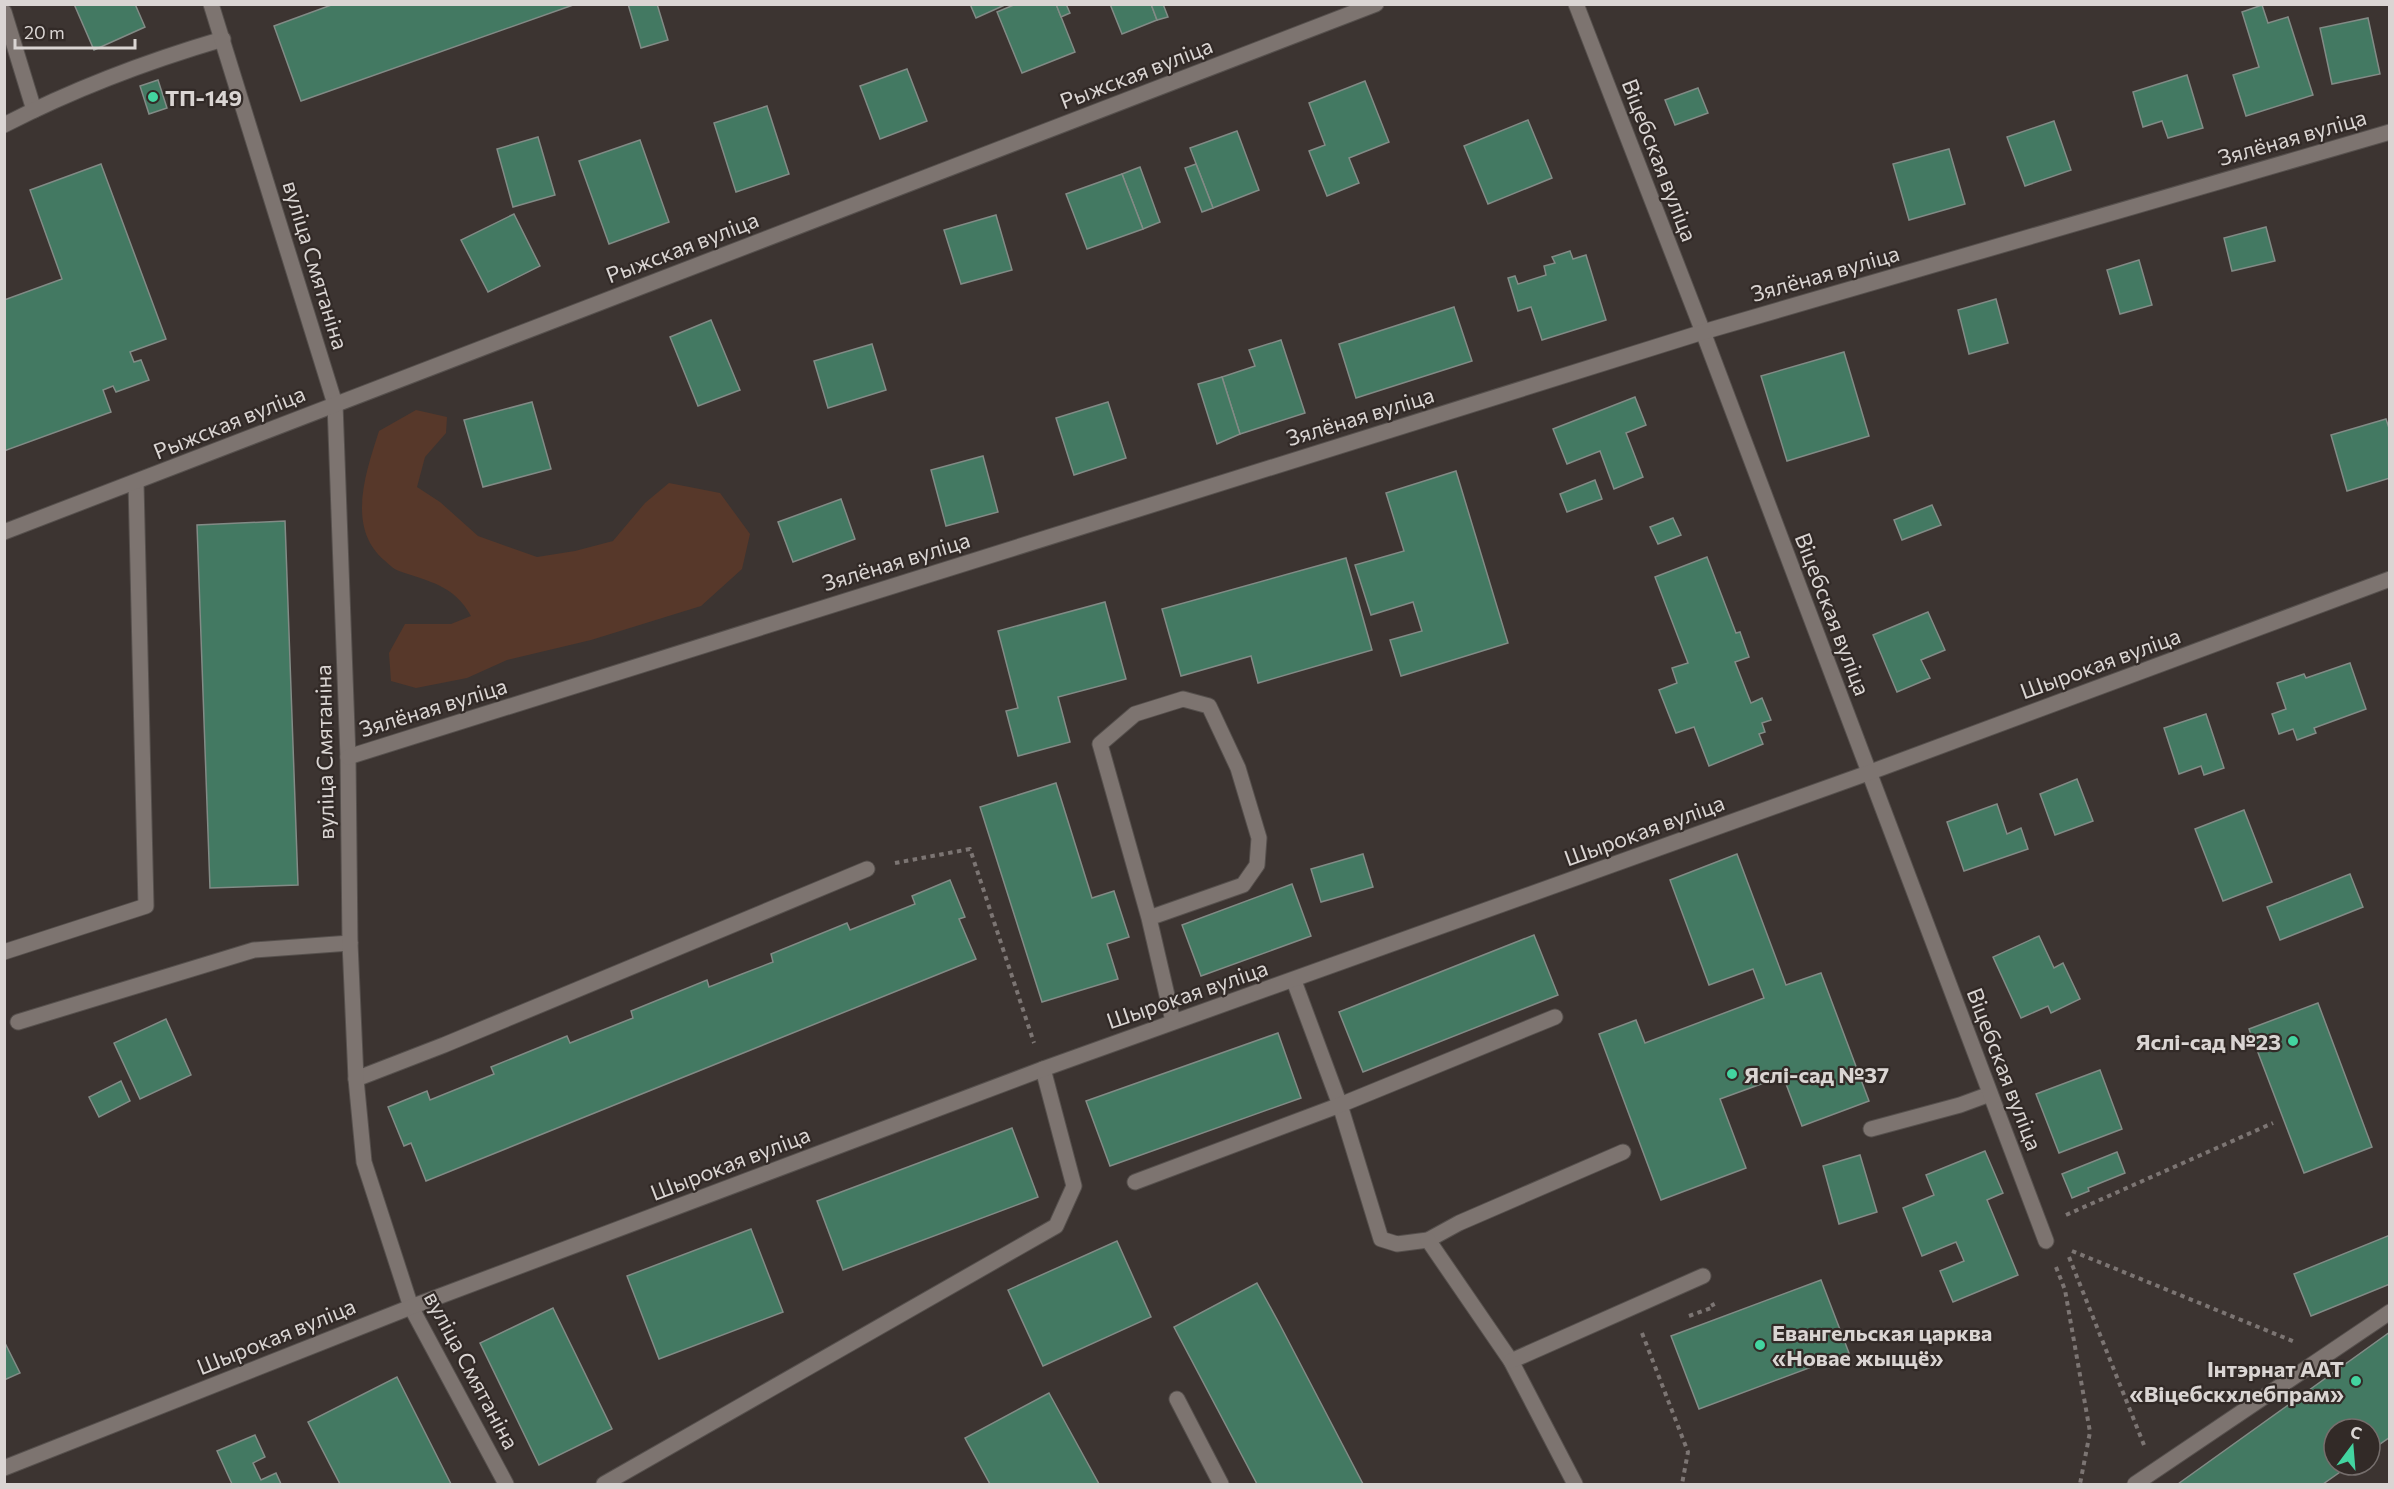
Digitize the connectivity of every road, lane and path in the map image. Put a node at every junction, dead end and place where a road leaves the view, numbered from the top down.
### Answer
1 (211, 4) edge
2 (1377, 4) edge
3 (1576, 4) edge
4 (4, 12) edge
5 (223, 39) junction
6 (34, 110) junction
7 (4, 125) edge
8 (2390, 132) edge
9 (1703, 332) junction
10 (335, 404) junction
11 (136, 483) junction
12 (4, 532) edge
13 (2390, 579) edge
14 (348, 757) junction
15 (1868, 772) junction
16 (867, 868) joint
17 (1149, 918) junction
18 (350, 943) junction
19 (4, 952) edge
20 (1294, 981) junction
21 (1555, 1017) dead end
22 (1173, 1021) junction
23 (18, 1022) dead end
24 (1043, 1069) junction
25 (356, 1079) junction
26 (1990, 1094) junction
27 (1340, 1105) junction
28 (2273, 1123) dead end
29 (1871, 1129) dead end
30 (1623, 1152) dead end
31 (1135, 1182) dead end
32 (2043, 1234) junction
33 (1428, 1240) junction
34 (1702, 1276) joint
35 (411, 1307) junction
36 (2390, 1312) edge
37 (1683, 1318) dead end
38 (1652, 1329) dead end
39 (2327, 1354) junction
40 (1511, 1361) junction
41 (1177, 1400) dead end
42 (4, 1468) edge
43 (2155, 1471) junction
44 (506, 1485) edge
45 (604, 1485) edge
46 (1221, 1485) edge
47 (1575, 1485) edge
48 (1682, 1485) edge
49 (2080, 1485) edge
50 (2135, 1485) edge

1 - 5 street, вуліца Смятаніна
2 - 10 street, Рыжская вуліца
3 - 9 street, Віцебская вуліца
4 - 6 street
5 - 6 street
5 - 10 street, вуліца Смятаніна
6 - 7 street
8 - 9 street, Зялёная вуліца
9 - 14 street, Зялёная вуліца
9 - 15 street, Віцебская вуліца
10 - 11 street, Рыжская вуліца
10 - 14 street, вуліца Смятаніна
11 - 12 street, Рыжская вуліца
11 - 19 street
13 - 15 street, Шырокая вуліца
14 - 18 street, вуліца Смятаніна
15 - 20 street, Шырокая вуліца
15 - 26 street, Віцебская вуліца
16 - 24 path
16 - 25 street
17 - 17 street
17 - 22 street
18 - 23 street
18 - 25 street, вуліца Смятаніна
20 - 22 street, Шырокая вуліца
20 - 27 street
21 - 27 street
22 - 24 street, Шырокая вуліца
24 - 35 street, Шырокая вуліца
24 - 45 street
25 - 35 street, вуліца Смятаніна
26 - 29 street
26 - 32 street, Віцебская вуліца
27 - 31 street
27 - 33 street
28 - 32 path
30 - 33 street
32 - 49 path
33 - 40 street
34 - 37 path
34 - 40 street
35 - 42 street, Шырокая вуліца
35 - 44 street, вуліца Смятаніна
36 - 39 street
38 - 48 path
39 - 43 street
39 - 43 path
40 - 47 street
41 - 46 street
43 - 50 street

